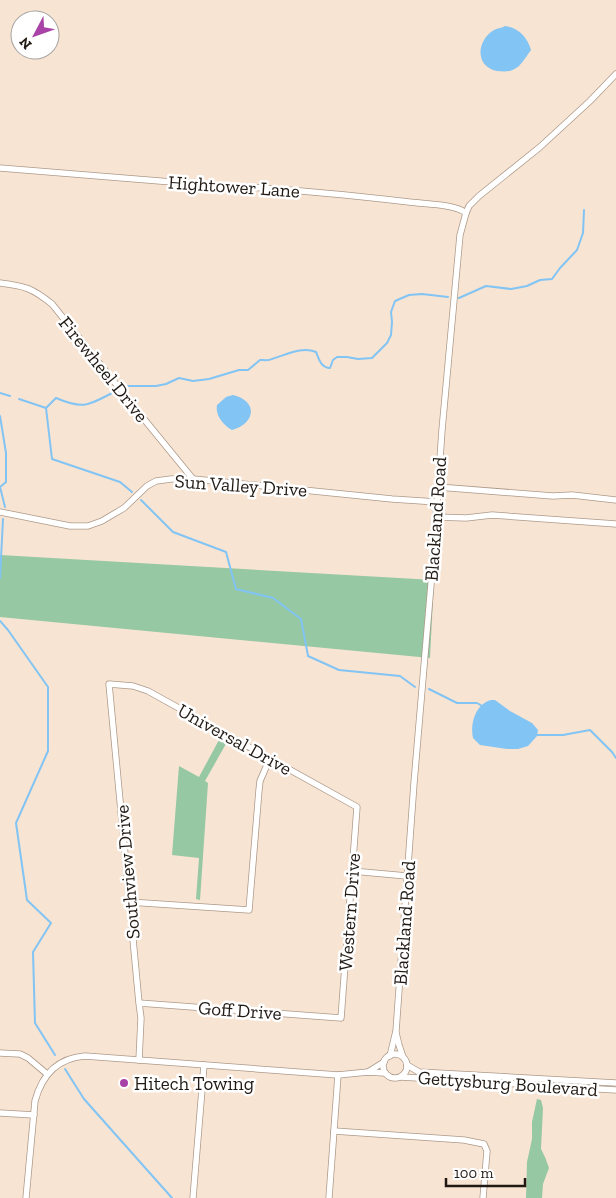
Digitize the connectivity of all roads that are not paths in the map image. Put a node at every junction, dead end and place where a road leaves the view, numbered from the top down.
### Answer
1 (616, 74) edge
2 (0, 168) edge
3 (466, 213) junction
4 (0, 283) edge
5 (193, 479) junction
6 (438, 487) junction
7 (616, 500) edge
8 (437, 502) junction
9 (0, 512) edge
10 (436, 517) junction
11 (616, 524) edge
12 (109, 684) joint
13 (270, 758) junction
14 (357, 807) joint
15 (352, 871) junction
16 (407, 876) junction
17 (130, 902) junction
18 (139, 1003) junction
19 (341, 1018) joint
20 (396, 1031) junction
21 (0, 1053) edge
22 (390, 1056) junction
23 (404, 1058) junction
24 (139, 1060) junction
25 (384, 1062) junction
26 (204, 1065) junction
27 (407, 1065) junction
28 (368, 1072) junction
29 (385, 1073) junction
30 (47, 1074) junction
31 (338, 1075) junction
32 (401, 1077) junction
33 (575, 1080) junction
34 (616, 1083) edge
35 (575, 1088) junction
36 (616, 1090) edge
37 (0, 1113) edge
38 (34, 1115) junction
39 (334, 1131) junction
40 (26, 1198) edge
41 (193, 1198) edge
42 (329, 1198) edge
43 (483, 1198) edge

1 - 3 street, Blackland Road
2 - 3 street, Hightower Lane
3 - 6 street, Blackland Road
4 - 5 street, Firewheel Drive
5 - 8 street, Sun Valley Drive
5 - 9 street, Sun Valley Drive
6 - 7 street
6 - 8 street, Blackland Road
8 - 10 street, Blackland Road
10 - 11 street
10 - 16 street, Blackland Road
12 - 13 street, Universal Drive
12 - 17 street, Southview Drive
13 - 14 street, Universal Drive
13 - 17 street
14 - 15 street, Western Drive
15 - 16 street
15 - 19 street, Western Drive
16 - 20 street, Blackland Road
17 - 18 street, Southview Drive
18 - 19 street, Goff Drive
18 - 24 street, Southview Drive
20 - 22 street, Blackland Road
20 - 23 street, Blackland Road
21 - 30 street
22 - 23 street
22 - 25 street
23 - 27 street
24 - 26 street
24 - 30 street
25 - 28 street
25 - 29 street
26 - 31 street
26 - 41 street
27 - 32 street
27 - 33 street, Gettysburg Boulevard
28 - 29 street
28 - 31 street
29 - 32 street
30 - 38 street
31 - 39 street
32 - 35 street, Gettysburg Boulevard
33 - 34 street, Gettysburg Boulevard
33 - 35 street
35 - 36 street, Gettysburg Boulevard
37 - 38 street
38 - 40 street
39 - 42 street
39 - 43 street

